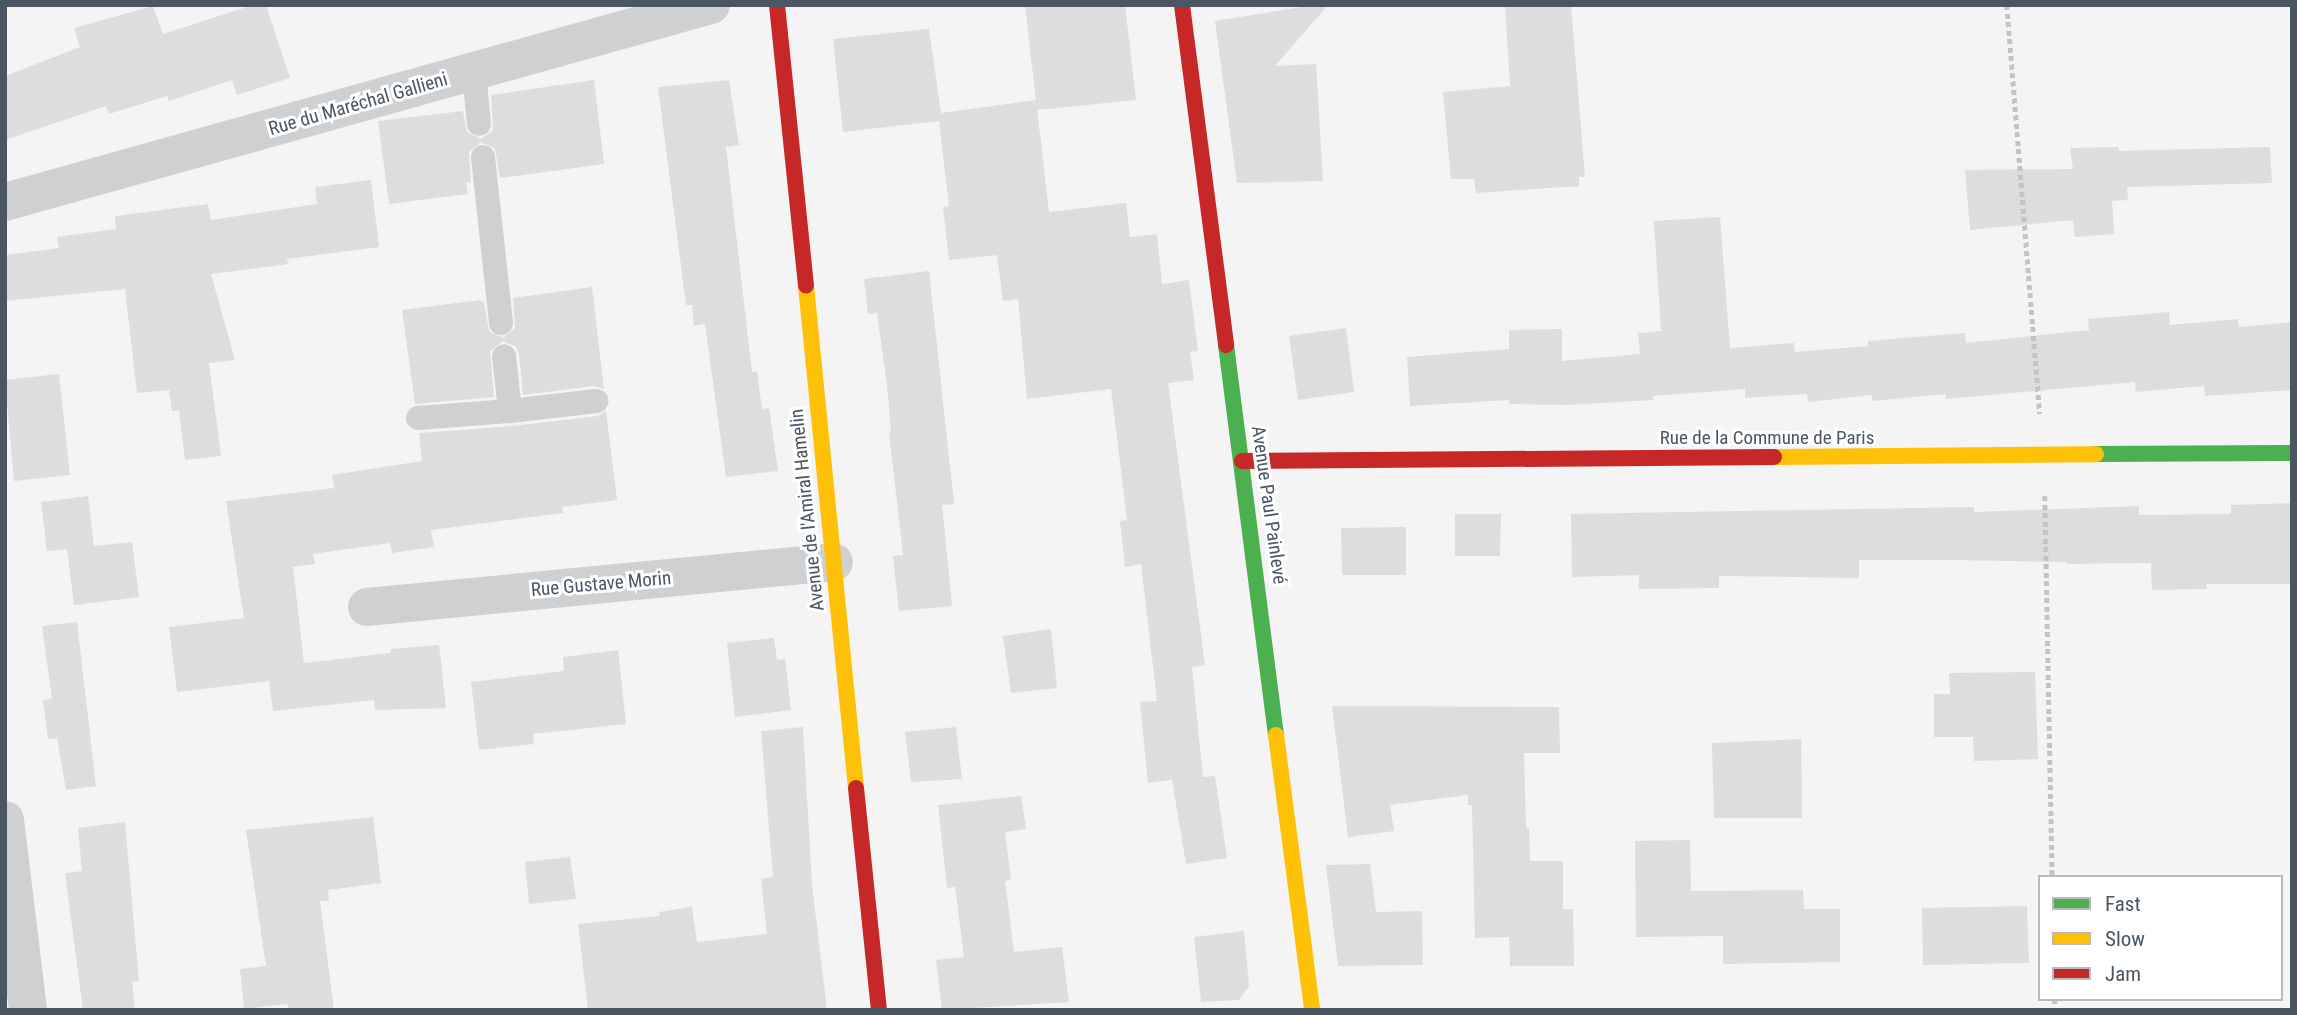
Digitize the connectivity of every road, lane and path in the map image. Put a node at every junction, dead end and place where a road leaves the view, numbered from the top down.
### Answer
1 (710, 5) edge
2 (777, 5) edge
3 (1182, 5) edge
4 (474, 72) junction
5 (479, 124) dead end
6 (483, 157) dead end
7 (5, 202) edge
8 (501, 323) dead end
9 (504, 356) dead end
10 (596, 401) dead end
11 (510, 411) junction
12 (418, 418) dead end
13 (2292, 453) edge
14 (1242, 461) junction
15 (834, 562) junction
16 (368, 607) dead end
17 (5, 820) edge
18 (28, 1010) edge
19 (879, 1010) edge
20 (1312, 1010) edge

1 - 4 street, Rue du Maréchal Gallieni
2 - 15 street, Avenue de l'Amiral Hamelin
3 - 14 street, Avenue Paul Painlevé
4 - 5 lane
4 - 7 street, Rue du Maréchal Gallieni
6 - 8 lane
9 - 11 lane
10 - 11 lane
11 - 12 lane
13 - 14 street, Rue de la Commune de Paris
14 - 20 street, Avenue Paul Painlevé
15 - 16 street, Rue Gustave Morin
15 - 19 street, Avenue de l'Amiral Hamelin
17 - 18 street

